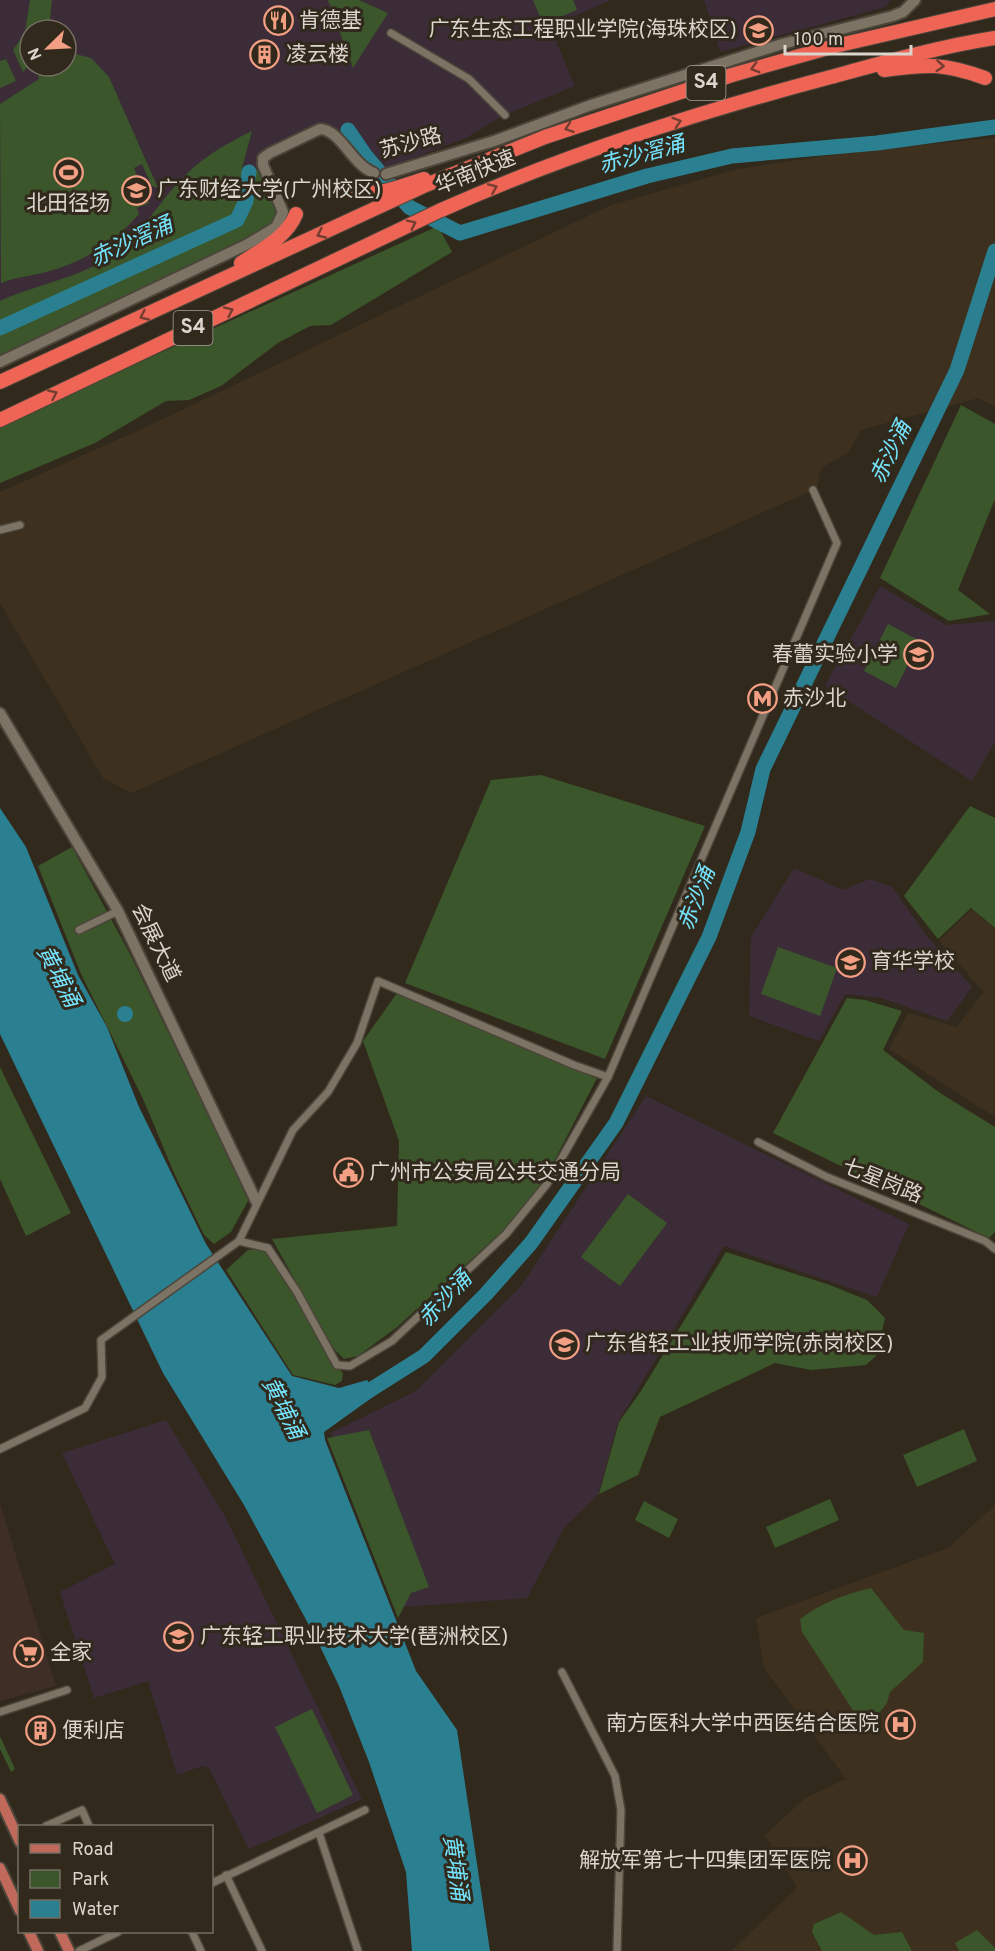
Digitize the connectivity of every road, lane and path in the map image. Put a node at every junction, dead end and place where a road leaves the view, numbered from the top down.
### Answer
1 (915, 0) edge
2 (995, 9) edge
3 (391, 33) dead end
4 (995, 38) edge
5 (985, 78) dead end
6 (820, 80) junction
7 (505, 115) dead end
8 (424, 182) junction
9 (354, 192) dead end
10 (296, 214) dead end
11 (201, 290) junction
12 (0, 362) edge
13 (0, 382) edge
14 (0, 420) edge
15 (813, 490) dead end
16 (20, 525) dead end
17 (0, 530) edge
18 (0, 713) edge
19 (118, 911) junction
20 (80, 930) dead end
21 (608, 1077) junction
22 (758, 1142) dead end
23 (256, 1201) junction
24 (238, 1241) junction
25 (995, 1249) edge
26 (0, 1449) edge
27 (562, 1672) dead end
28 (67, 1690) dead end
29 (0, 1712) edge
30 (0, 1799) edge
31 (365, 1810) dead end
32 (50, 1825) edge
33 (88, 1825) edge
34 (319, 1833) junction
35 (18, 1838) edge
36 (0, 1868) edge
37 (226, 1875) junction
38 (213, 1882) edge
39 (18, 1907) edge
40 (29, 1933) edge
41 (60, 1933) edge
42 (116, 1933) edge
43 (192, 1933) edge
44 (38, 1951) edge
45 (69, 1951) edge
46 (79, 1951) edge
47 (201, 1951) edge
48 (262, 1951) edge
49 (358, 1951) edge
50 (617, 1951) edge

1 - 12 street, 苏沙路
2 -> 8 highway, 华南快速 / S4
3 - 7 street
4 - 6 highway, 华南快速 / S4
6 -> 5 highway
14 -> 6 highway, 华南快速 / S4
8 - 9 highway
8 -> 11 highway, 华南快速 / S4
10 - 11 highway
11 -> 13 highway, 华南快速 / S4
15 - 21 street
16 - 17 street
18 - 19 street, 会展大道
19 - 20 street
19 - 23 street, 会展大道
21 - 23 street
21 - 24 street
22 - 25 street, 七星岗路
23 - 24 street
24 - 26 street
27 - 50 street
28 - 29 street
30 - 35 main road
31 - 34 street
32 - 33 street
34 - 37 street
34 - 49 street
36 - 39 main road
37 - 38 street
37 - 48 street
40 - 44 main road
41 - 45 main road
42 - 46 street
43 - 47 street

